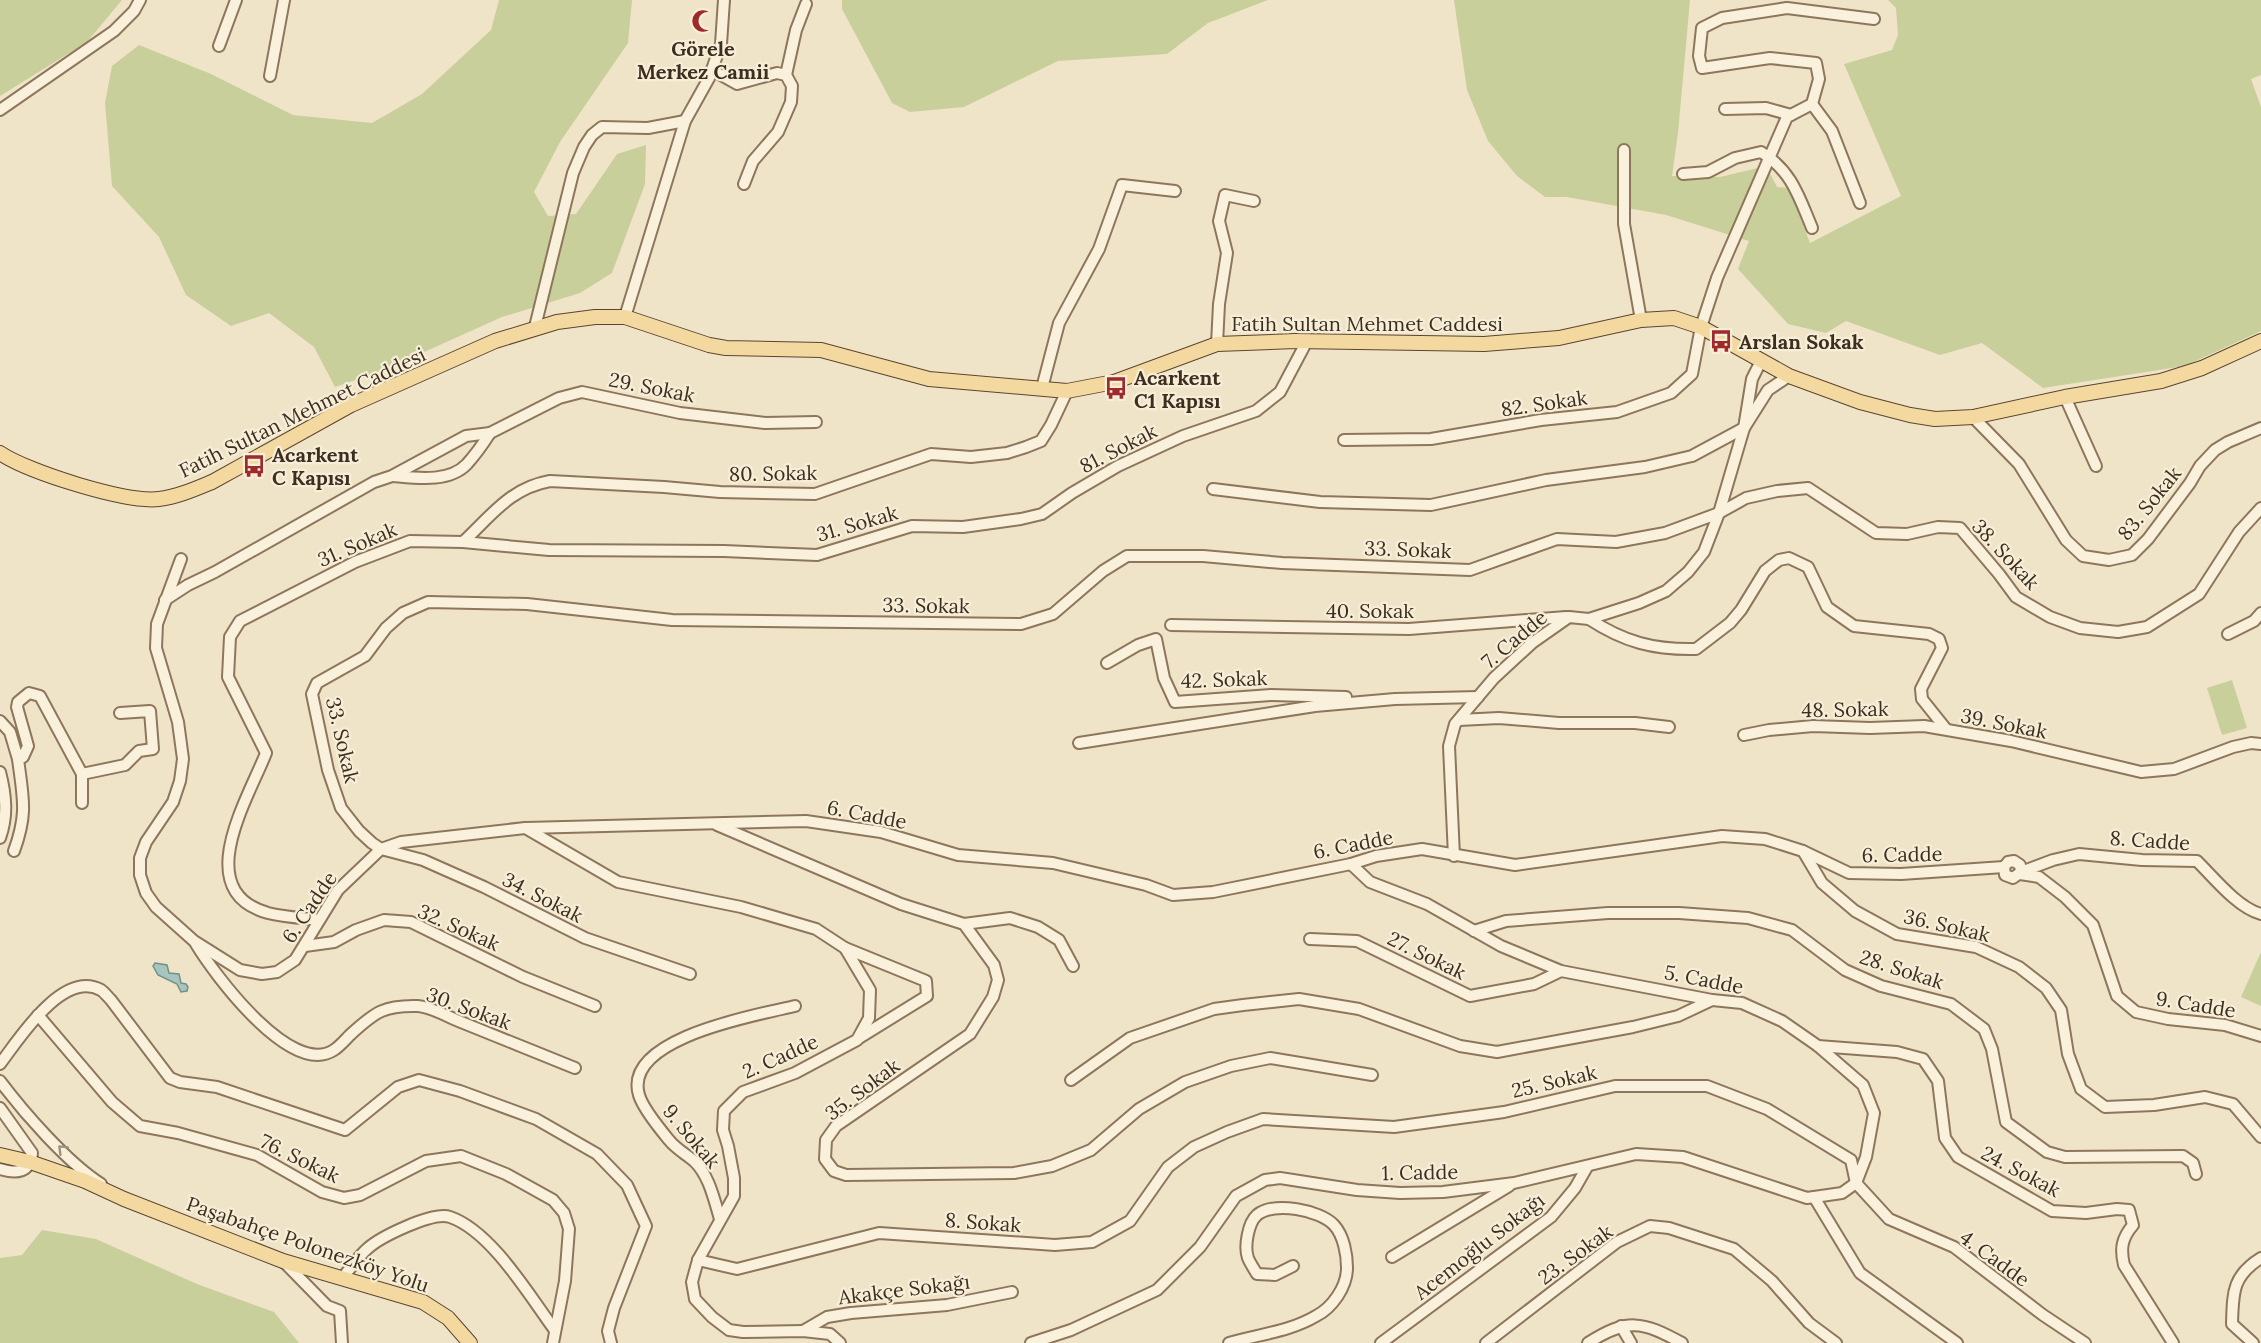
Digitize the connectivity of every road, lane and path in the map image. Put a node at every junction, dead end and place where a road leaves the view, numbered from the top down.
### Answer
1 (140, 0) edge
2 (236, 0) edge
3 (284, 0) edge
4 (724, 0) edge
5 (806, 4) dead end
6 (1874, 19) dead end
7 (219, 46) dead end
8 (711, 70) junction
9 (786, 75) junction
10 (270, 76) dead end
11 (1812, 104) junction
12 (0, 110) edge
13 (1725, 110) dead end
14 (1791, 115) junction
15 (685, 121) junction
16 (1624, 150) dead end
17 (1770, 157) junction
18 (1683, 174) dead end
19 (744, 184) dead end
20 (1175, 191) dead end
21 (1254, 201) dead end
22 (1860, 203) dead end
23 (1812, 228) dead end
24 (625, 317) junction
25 (1641, 320) junction
26 (535, 327) junction
27 (1701, 327) junction
28 (1307, 341) junction
29 (2261, 341) edge
30 (1217, 344) junction
31 (1761, 361) junction
32 (1789, 376) junction
33 (1042, 387) junction
34 (1067, 391) junction
35 (2065, 397) junction
36 (1973, 417) junction
37 (816, 422) dead end
38 (1744, 428) junction
39 (2261, 428) edge
40 (490, 434) junction
41 (1344, 440) dead end
42 (0, 453) edge
43 (2096, 466) dead end
44 (392, 476) junction
45 (1213, 489) dead end
46 (2261, 508) edge
47 (1719, 513) junction
48 (912, 526) joint
49 (463, 543) junction
50 (181, 559) dead end
51 (165, 601) junction
52 (2261, 613) edge
53 (1569, 617) junction
54 (1589, 619) junction
55 (1171, 625) dead end
56 (2228, 634) dead end
57 (1107, 663) dead end
58 (1478, 697) junction
59 (1395, 699) junction
60 (120, 713) dead end
61 (1459, 720) junction
62 (0, 721) edge
63 (1669, 727) dead end
64 (1946, 729) junction
65 (1744, 735) dead end
66 (1079, 743) dead end
67 (2261, 744) edge
68 (18, 759) junction
69 (0, 772) edge
70 (82, 774) junction
71 (82, 803) dead end
72 (711, 822) junction
73 (525, 828) junction
74 (0, 838) edge
75 (381, 849) junction
76 (14, 851) dead end
77 (1803, 851) junction
78 (1454, 856) junction
79 (2053, 860) junction
80 (2014, 861) junction
81 (1351, 864) junction
82 (2004, 867) junction
83 (2020, 873) junction
84 (2261, 914) edge
85 (319, 920) junction
86 (964, 924) junction
87 (1474, 931) junction
88 (1310, 939) dead end
89 (194, 941) junction
90 (305, 946) junction
91 (845, 948) junction
92 (1073, 966) dead end
93 (1561, 971) junction
94 (690, 974) dead end
95 (1712, 1000) junction
96 (595, 1006) dead end
97 (795, 1006) dead end
98 (38, 1015) junction
99 (2261, 1036) edge
100 (857, 1040) junction
101 (1818, 1046) junction
102 (0, 1064) edge
103 (575, 1068) dead end
104 (1372, 1076) dead end
105 (1071, 1080) dead end
106 (0, 1081) edge
107 (0, 1108) edge
108 (1227, 1132) joint
109 (2261, 1137) edge
110 (0, 1155) edge
111 (0, 1163) edge
112 (28, 1166) junction
113 (1587, 1167) junction
114 (0, 1169) edge
115 (2196, 1174) dead end
116 (1514, 1183) junction
117 (1856, 1183) junction
118 (1814, 1197) junction
119 (124, 1199) junction
120 (720, 1219) junction
121 (1392, 1257) dead end
122 (2261, 1258) edge
123 (698, 1260) junction
124 (283, 1261) junction
125 (1293, 1266) dead end
126 (343, 1277) junction
127 (1012, 1292) dead end
128 (1621, 1326) junction
129 (554, 1329) junction
130 (1071, 1330) junction
131 (803, 1331) junction
132 (342, 1343) edge
133 (470, 1343) edge
134 (553, 1343) edge
135 (611, 1343) edge
136 (840, 1343) edge
137 (1031, 1343) edge
138 (1063, 1343) edge
139 (1229, 1343) edge
140 (1381, 1343) edge
141 (1486, 1343) edge
142 (1588, 1343) edge
143 (1631, 1343) edge
144 (1682, 1343) edge
145 (1836, 1343) edge
146 (1957, 1343) edge
147 (2085, 1343) edge
148 (2173, 1343) edge
149 (2253, 1343) edge

1 - 12 street
2 - 7 street
3 - 10 street
4 - 8 street
5 - 9 street
6 - 11 street
8 - 9 street
8 - 15 street
9 - 19 street
11 - 14 street
11 - 22 street
13 - 14 street
14 - 17 street, 82. Sokak
15 - 24 street
15 - 26 street
16 - 25 street
17 - 18 street
17 - 23 street
17 - 27 street, 82. Sokak
20 - 33 street
21 - 30 street
24 - 26 main road, Fatih Sultan Mehmet Caddesi
24 - 33 main road, Fatih Sultan Mehmet Caddesi
25 - 27 main road, Fatih Sultan Mehmet Caddesi
25 - 28 main road, Fatih Sultan Mehmet Caddesi
26 - 42 main road, Fatih Sultan Mehmet Caddesi
27 - 31 main road, Fatih Sultan Mehmet Caddesi
27 - 41 street, 82. Sokak
28 - 30 main road, Fatih Sultan Mehmet Caddesi
28 - 48 street, 81. Sokak
29 - 35 main road, Fatih Sultan Mehmet Caddesi
30 - 34 main road, Fatih Sultan Mehmet Caddesi
31 - 32 main road, Fatih Sultan Mehmet Caddesi
31 - 38 street, 7. Cadde
32 - 36 main road, Fatih Sultan Mehmet Caddesi
32 - 38 street
33 - 34 main road, Fatih Sultan Mehmet Caddesi
34 - 49 street, 80. Sokak
35 - 36 main road, Fatih Sultan Mehmet Caddesi
35 - 43 street
36 - 39 street, 83. Sokak
37 - 40 street, 29. Sokak
38 - 45 street
38 - 47 street, 7. Cadde
40 - 44 street, 29. Sokak
40 - 44 street, 29. Sokak
44 - 51 street, 29. Sokak
46 - 47 street, 38. Sokak
47 - 54 street, 7. Cadde
47 - 75 street, 33. Sokak
48 - 49 street, 31. Sokak
49 - 85 street, 31. Sokak
50 - 51 street, 6. Cadde
51 - 89 street, 6. Cadde
52 - 56 street
53 - 54 street, 7. Cadde
53 - 55 street, 40. Sokak
53 - 58 street, 7. Cadde
54 - 64 street, 39. Sokak
57 - 59 street, 42. Sokak
58 - 59 street, 42. Sokak
58 - 61 street, 7. Cadde
59 - 66 street, 42. Sokak
60 - 70 street
61 - 63 street
61 - 78 street, 7. Cadde
62 - 68 street
64 - 65 street, 48. Sokak
64 - 67 street, 39. Sokak
68 - 70 street
68 - 76 street
69 - 74 street
70 - 71 street
72 - 73 street, 6. Cadde
72 - 81 street, 6. Cadde
72 - 86 street
73 - 75 street, 6. Cadde
73 - 91 street
75 - 85 street, 6. Cadde
75 - 94 street, 34. Sokak
77 - 78 street, 6. Cadde
77 - 82 street, 6. Cadde
77 - 109 street, 36. Sokak
78 - 81 street, 6. Cadde
79 - 80 street, 8. Cadde
79 - 83 street, 8. Cadde
79 - 84 street, 8. Cadde
80 - 82 street
80 - 83 street
81 - 87 street, 5. Cadde
82 - 83 street
83 - 99 street, 9. Cadde
85 - 90 street, 6. Cadde
86 - 92 street
86 - 104 street, 35. Sokak
87 - 93 street, 5. Cadde
87 - 115 street, 28. Sokak
88 - 93 street, 27. Sokak
89 - 90 street, 6. Cadde
89 - 103 street, 30. Sokak
90 - 96 street, 32. Sokak
91 - 100 street
91 - 100 street, 2. Cadde
93 - 95 street, 5. Cadde
95 - 101 street, 5. Cadde
95 - 105 street
97 - 120 street, 9. Sokak
98 - 102 street
98 - 129 street, 76. Sokak
98 - 135 street
100 - 120 street, 2. Cadde
101 - 117 street, 5. Cadde
101 - 148 street, 24. Sokak
119 -> 106 street
107 - 112 street
108 - 117 street, 25. Sokak
108 - 123 street, 8. Sokak
110 - 112 main road
111 - 112 main road
112 - 114 street
112 - 119 main road, Paşabahçe Polonezköy Yolu
113 - 116 street, 1. Cadde
113 - 118 street, 1. Cadde
113 - 140 street, Acemoğlu Sokağı
116 - 121 street
116 - 130 street, 1. Cadde
117 - 118 street, 1. Cadde
117 - 147 street, 4. Cadde
118 - 146 street
119 - 124 main road, Paşabahçe Polonezköy Yolu
120 - 123 street, 2. Cadde
122 - 149 street
123 - 131 street, 2. Cadde
124 - 126 main road, Paşabahçe Polonezköy Yolu
124 - 132 street
125 - 139 street
126 - 129 street
126 - 133 main road, Paşabahçe Polonezköy Yolu
127 - 131 street, Akakçe Sokağı
128 - 142 street
128 - 143 street
128 - 144 street
129 - 134 street, 76. Sokak
130 - 137 street, 1. Cadde
130 - 138 street
131 - 136 street, 2. Cadde
141 - 145 street, 23. Sokak

